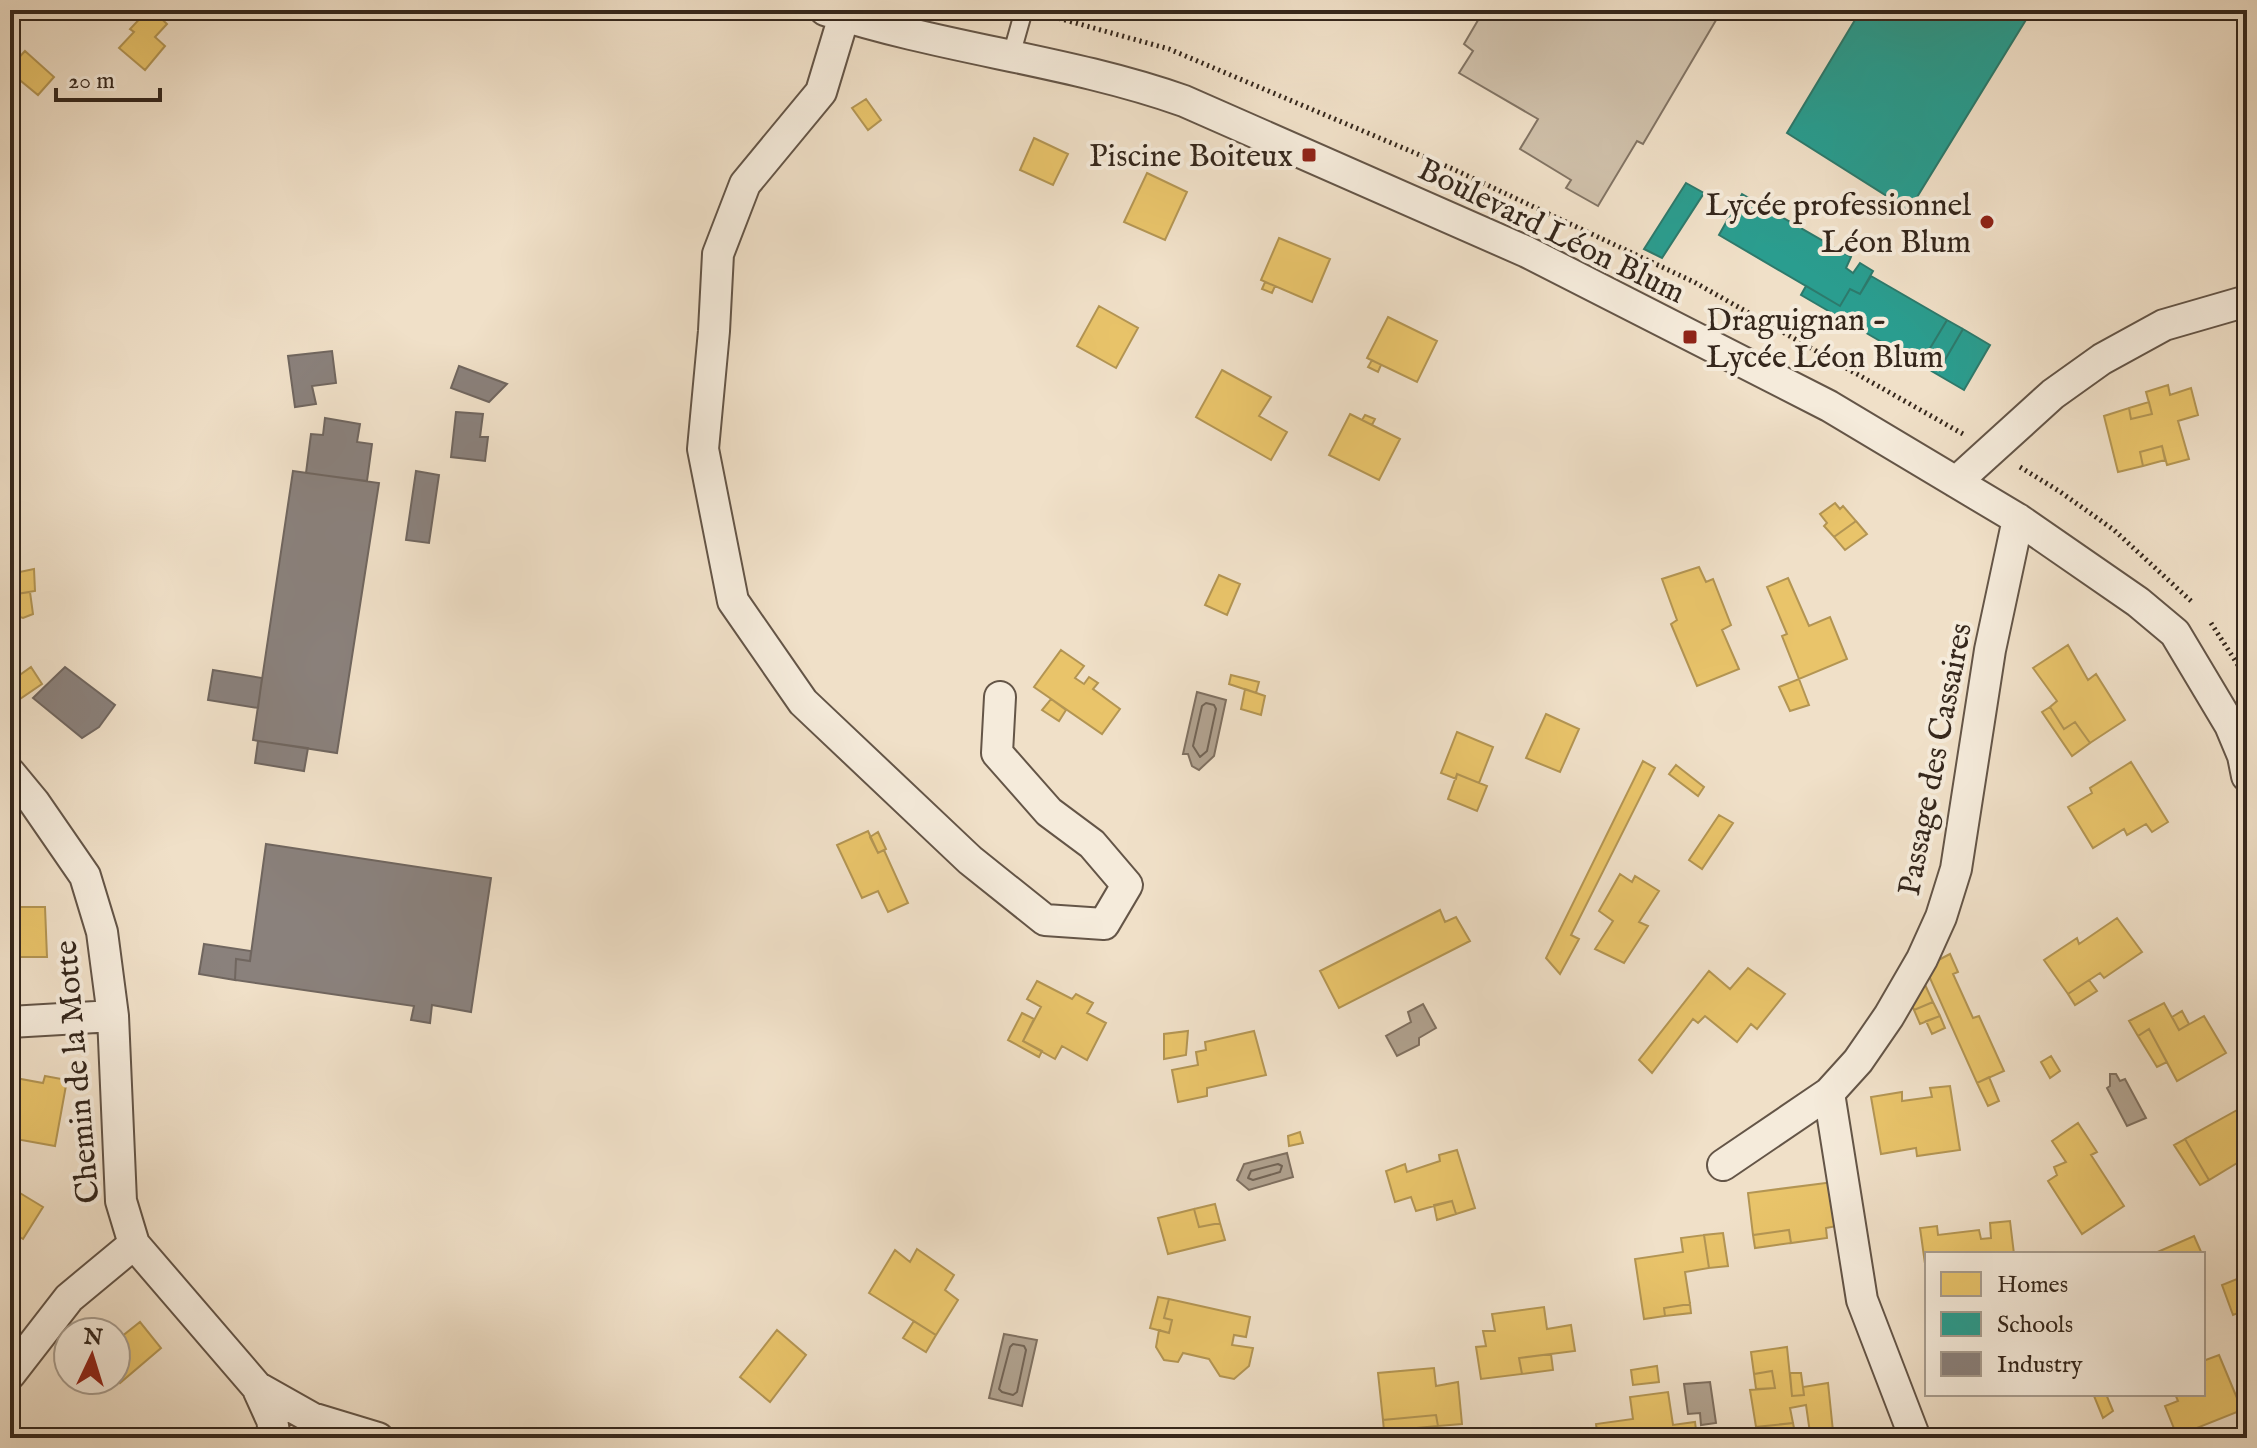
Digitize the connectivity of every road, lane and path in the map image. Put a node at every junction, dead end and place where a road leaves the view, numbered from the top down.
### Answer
1 (1024, 10) edge
2 (834, 13) edge
3 (1011, 56) junction
4 (2247, 301) edge
5 (1956, 482) junction
6 (2018, 519) junction
7 (1000, 697) dead end
8 (2235, 707) edge
9 (10, 773) edge
10 (2247, 776) edge
11 (113, 1016) junction
12 (10, 1022) edge
13 (1829, 1093) junction
14 (1723, 1165) dead end
15 (134, 1244) junction
16 (10, 1374) edge
17 (257, 1387) junction
18 (275, 1438) edge
19 (378, 1438) edge
20 (1915, 1438) edge

1 - 3 lane
2 - 3 street, Boulevard Léon Blum
2 - 7 street
3 - 5 street, Boulevard Léon Blum
4 - 5 street
5 - 6 street, Boulevard Léon Blum
6 - 8 street, Boulevard Léon Blum
6 - 13 street, Passage des Cassaires
8 - 10 street, Boulevard Léon Blum
9 - 11 street, Chemin de la Motte
11 - 12 street
11 - 15 street, Chemin de la Motte
13 - 14 street, Passage des Cassaires
13 - 20 street
15 - 16 street
15 - 17 street, Chemin de la Motte
17 - 18 street, Chemin de la Motte
17 - 19 street

